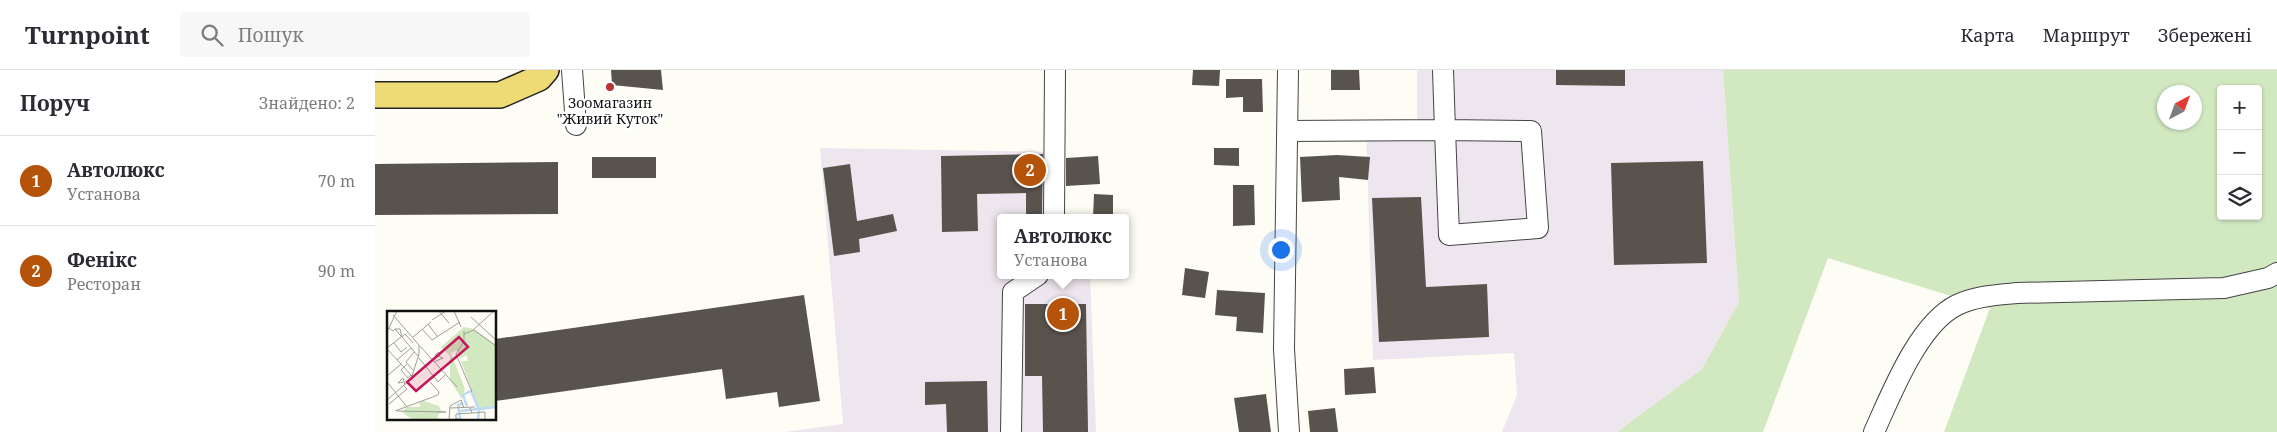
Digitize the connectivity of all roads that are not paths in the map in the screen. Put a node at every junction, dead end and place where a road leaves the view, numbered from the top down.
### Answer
1 (546, 70) edge
2 (572, 70) edge
3 (1055, 70) edge
4 (1288, 70) edge
5 (1443, 70) edge
6 (375, 95) edge
7 (576, 125) dead end
8 (1445, 130) junction
9 (1288, 131) junction
10 (1054, 214) edge
11 (2277, 273) edge
12 (1032, 279) edge
13 (1011, 432) edge
14 (1289, 432) edge
15 (1874, 432) edge

1 - 6 main road
2 - 7 street
3 - 10 street
4 - 9 street
5 - 8 street
8 - 8 street
8 - 9 street
9 - 14 street
11 - 15 street
12 - 13 street

